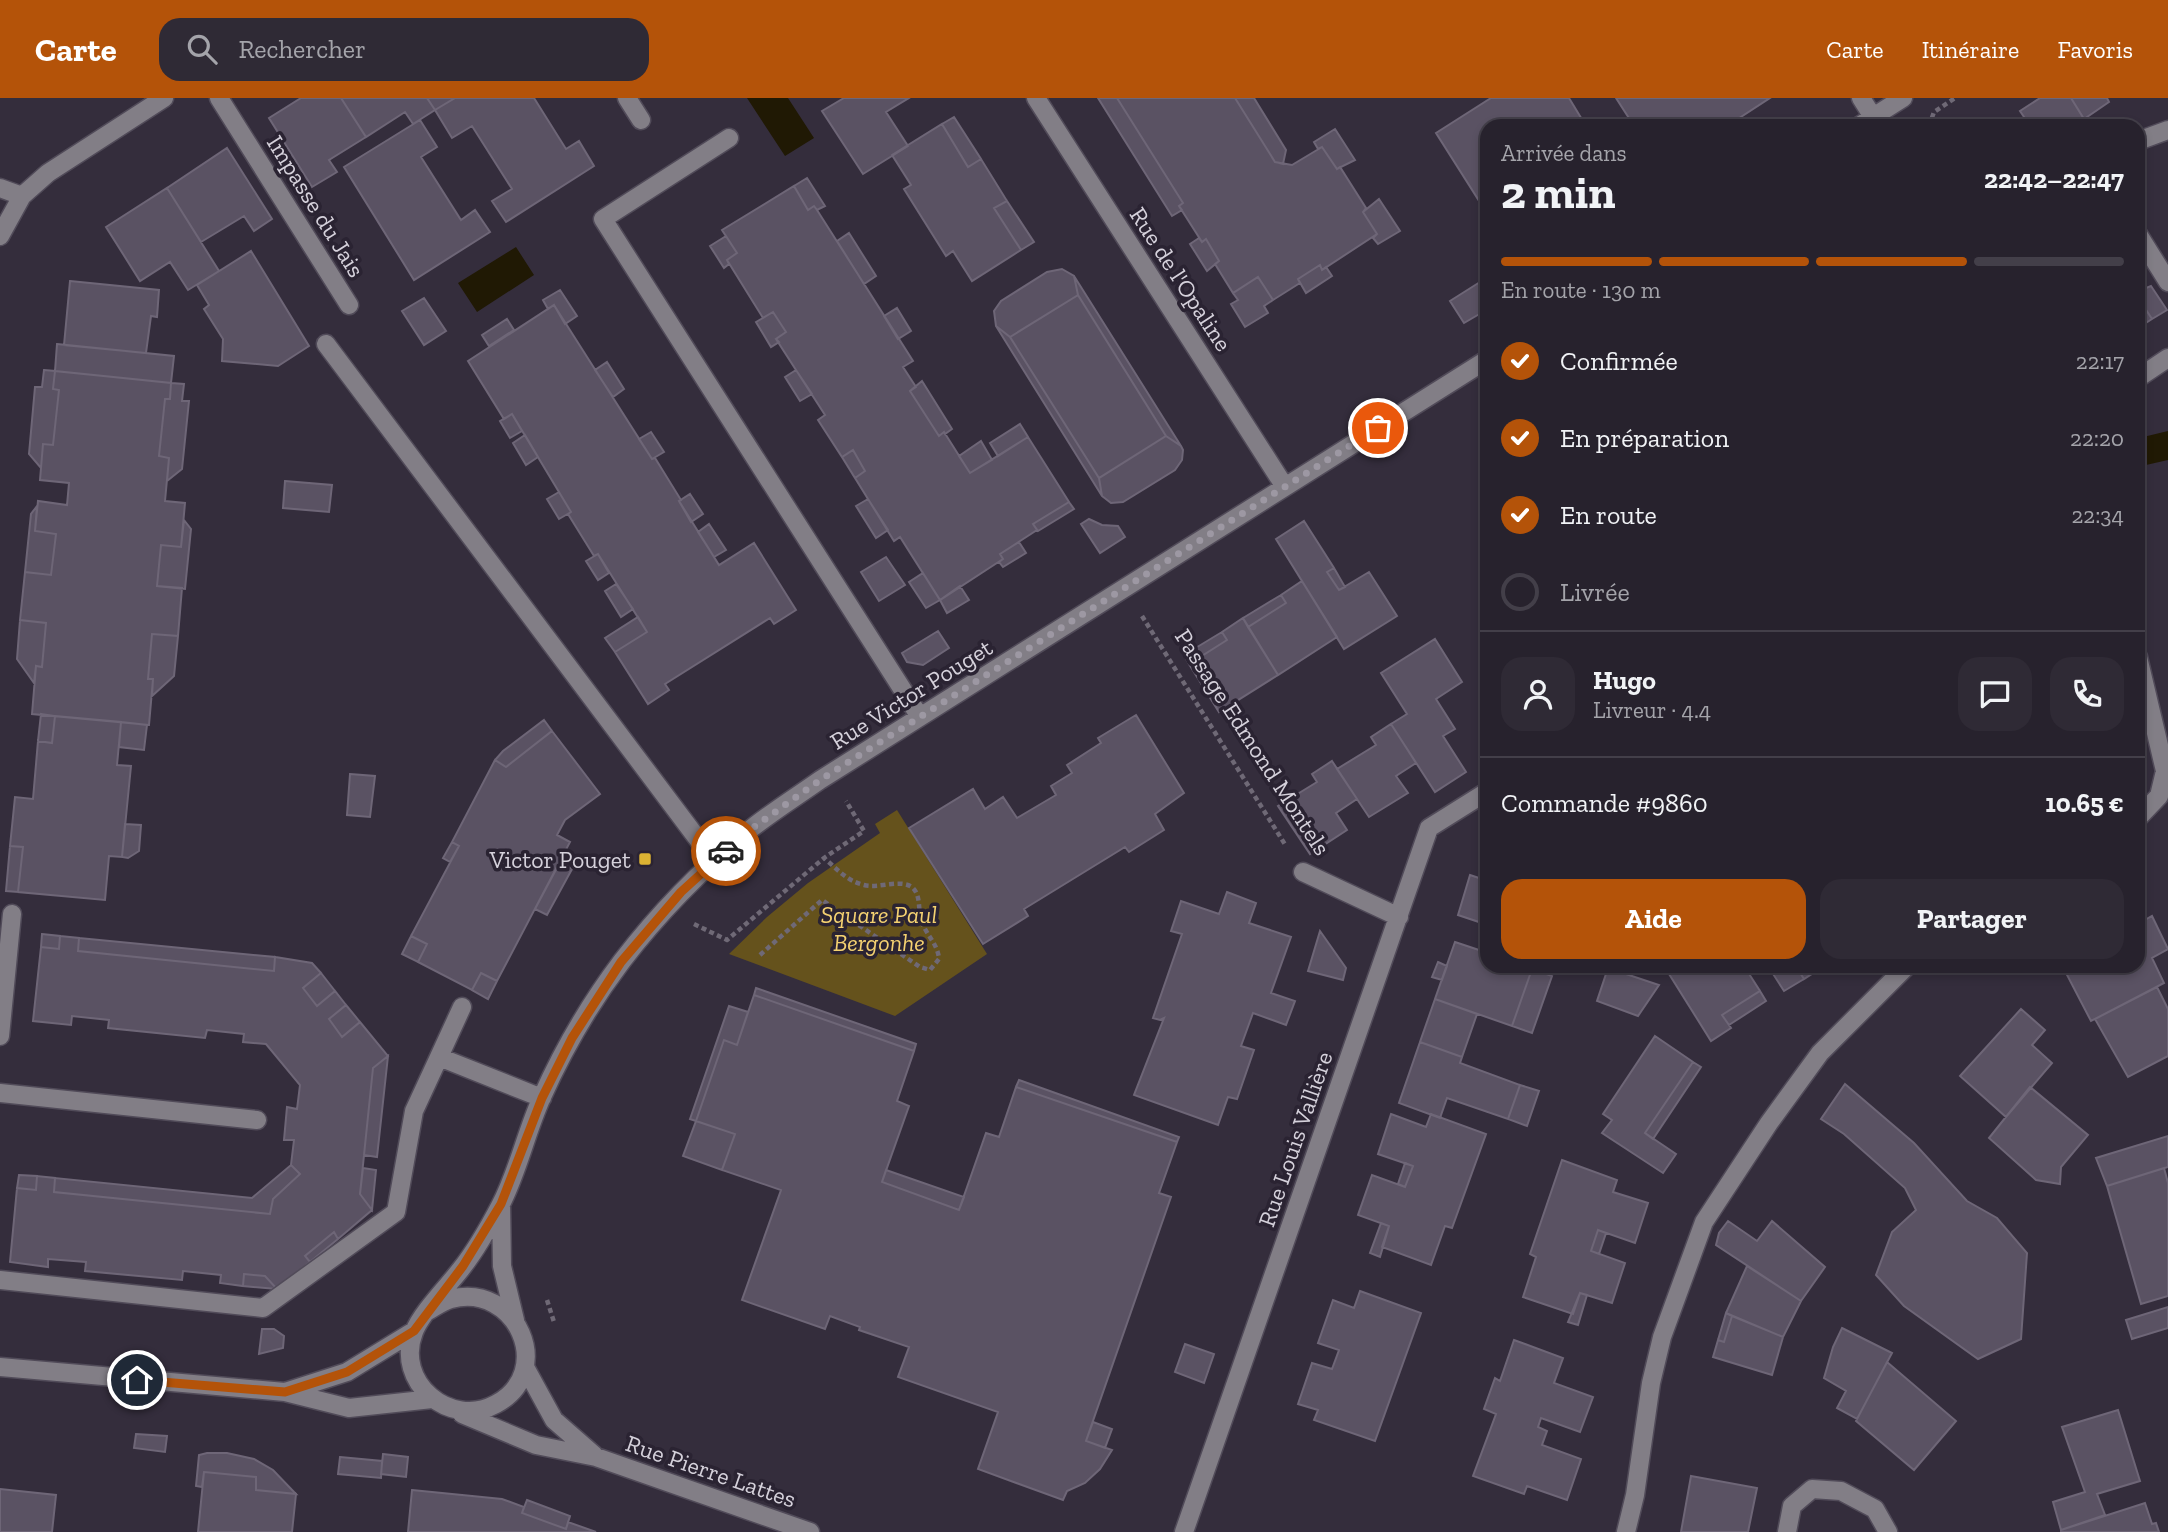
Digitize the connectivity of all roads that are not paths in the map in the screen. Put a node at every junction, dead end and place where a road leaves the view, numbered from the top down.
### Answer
1 (164, 98) edge
2 (219, 98) edge
3 (627, 98) edge
4 (1036, 98) edge
5 (1861, 98) edge
6 (1903, 98) edge
7 (1869, 119) edge
8 (1875, 119) edge
9 (641, 120) dead end
10 (2168, 130) edge
11 (2145, 137) edge
12 (729, 138) dead end
13 (0, 188) edge
14 (22, 196) junction
15 (0, 236) edge
16 (2145, 245) edge
17 (2168, 282) edge
18 (349, 305) dead end
19 (326, 344) dead end
20 (2168, 358) edge
21 (1480, 364) edge
22 (2145, 373) edge
23 (1285, 487) junction
24 (2145, 687) edge
25 (920, 717) junction
26 (1480, 796) edge
27 (2145, 811) edge
28 (715, 862) junction
29 (1303, 872) road end
30 (12, 914) dead end
31 (1399, 916) junction
32 (1900, 973) edge
33 (462, 1007) dead end
34 (0, 1036) edge
35 (439, 1057) junction
36 (0, 1093) edge
37 (542, 1098) junction
38 (257, 1120) dead end
39 (501, 1204) junction
40 (0, 1280) edge
41 (428, 1311) junction
42 (515, 1320) junction
43 (414, 1331) junction
44 (0, 1367) edge
45 (525, 1367) junction
46 (285, 1392) junction
47 (432, 1399) junction
48 (452, 1410) junction
49 (596, 1457) junction
50 (810, 1532) edge
51 (1184, 1532) edge
52 (1626, 1532) edge
53 (1787, 1532) edge
54 (1888, 1532) edge

1 - 14 street
2 - 18 street, Impasse du Jais
3 - 9 street
4 - 23 street, Rue de l'Opaline
5 - 7 street
6 - 8 street
10 - 11 street
12 - 25 street
13 - 14 street
14 - 15 street
16 - 17 street
19 - 28 street
20 - 22 street
21 - 23 street, Rue Victor Pouget
23 - 25 street, Rue Victor Pouget
24 - 27 street
25 - 28 street, Rue Victor Pouget
26 - 31 street, Rue Louis Vallière
28 - 37 street, Rue Victor Pouget
29 - 31 street, Passage Edmond Montels
30 - 34 street
31 - 51 street, Rue Louis Vallière
32 - 52 street
33 - 35 street
35 - 37 street
35 - 40 street
36 - 38 street
37 - 39 street, Rue Victor Pouget
39 - 41 street, Rue Victor Pouget
39 - 42 street, Rue Victor Pouget
41 - 42 street
41 - 43 street
42 - 45 street
43 - 46 street
43 - 47 street
44 - 46 street
45 - 48 street
45 - 49 street, Rue Pierre Lattes
46 - 47 street
47 - 48 street
48 - 49 street, Rue Pierre Lattes
49 - 50 street, Rue Pierre Lattes
53 - 54 street

